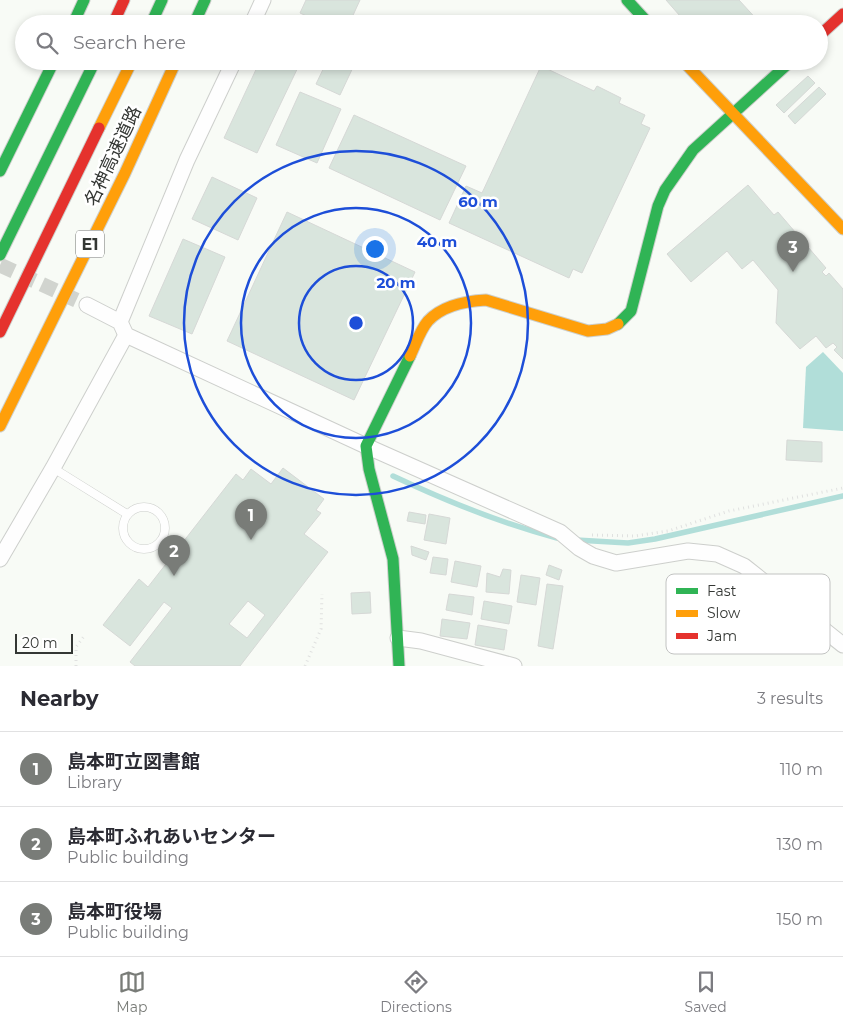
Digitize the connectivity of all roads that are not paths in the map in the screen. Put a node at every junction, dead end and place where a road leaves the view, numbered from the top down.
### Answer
1 (84, 0) edge
2 (124, 0) edge
3 (162, 0) edge
4 (205, 0) edge
5 (262, 0) edge
6 (627, 0) edge
7 (843, 14) edge
8 (76, 15) edge
9 (117, 15) edge
10 (154, 15) edge
11 (198, 15) edge
12 (256, 15) edge
13 (641, 15) edge
14 (828, 28) edge
15 (50, 70) edge
16 (91, 70) edge
17 (128, 70) edge
18 (172, 70) edge
19 (230, 70) edge
20 (692, 70) edge
21 (781, 70) edge
22 (732, 114) junction
23 (0, 171) edge
24 (843, 229) edge
25 (0, 255) edge
26 (87, 305) tunnel mouth
27 (123, 328) junction
28 (0, 332) edge
29 (0, 426) edge
30 (366, 446) junction
31 (53, 468) junction
32 (127, 514) junction
33 (0, 559) edge
34 (754, 574) edge
35 (830, 635) edge
36 (398, 638) junction
37 (843, 645) edge
38 (398, 666) edge
39 (514, 666) edge

1 - 8 main road
2 - 9 main road
3 - 10 main road
4 - 11 main road
5 - 12 street
6 - 13 main road
7 - 14 main road
15 - 23 main road
16 - 25 main road
17 - 28 main road, 名神高速道路 / E1
18 - 29 main road, 名神高速道路 / E1
19 - 27 street
20 - 22 main road
21 - 22 main road
22 - 24 main road
22 - 30 main road
26 - 27 street
27 - 30 street
27 - 31 street
30 - 34 street
30 - 36 main road
31 - 32 lane
31 - 33 street
32 - 32 lane
35 - 37 street
36 - 38 main road
36 - 39 street

